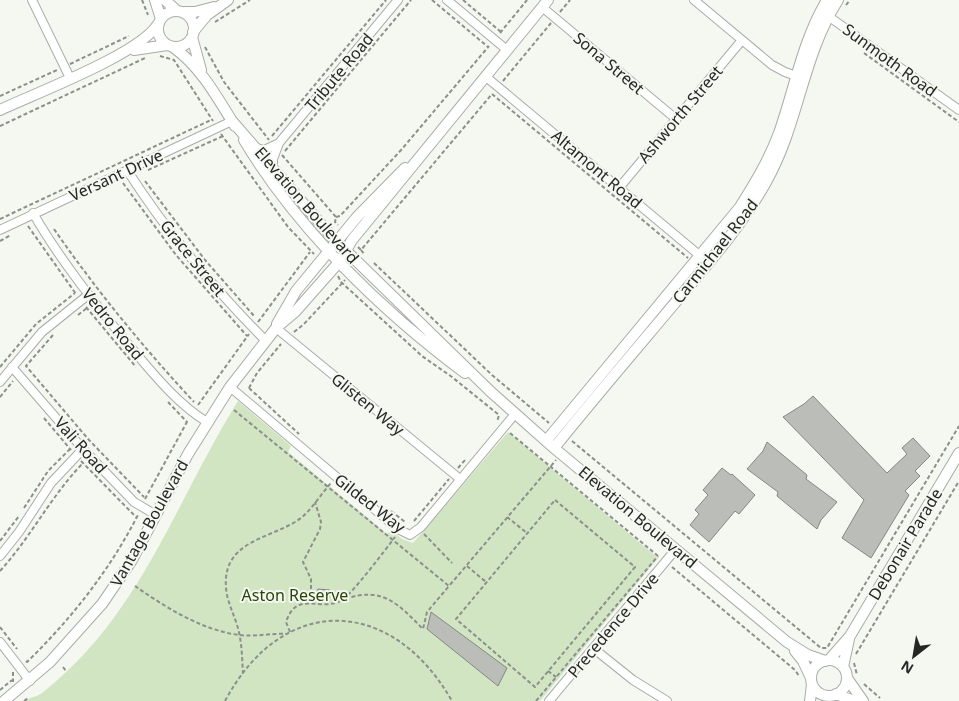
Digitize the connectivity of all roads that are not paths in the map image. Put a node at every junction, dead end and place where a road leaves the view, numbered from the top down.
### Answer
1 (32, 0) edge
2 (165, 0) edge
3 (398, 0) edge
4 (447, 0) edge
5 (694, 0) edge
6 (827, 0) edge
7 (838, 0) edge
8 (224, 2) edge
9 (545, 4) edge
10 (180, 12) junction
11 (155, 14) edge
12 (824, 14) junction
13 (193, 34) junction
14 (742, 40) junction
15 (170, 46) junction
16 (507, 50) junction
17 (128, 51) junction
18 (202, 74) junction
19 (485, 76) junction
20 (799, 76) junction
21 (70, 78) junction
22 (0, 110) edge
23 (959, 110) edge
24 (676, 119) junction
25 (232, 121) junction
26 (435, 136) junction
27 (274, 143) junction
28 (257, 148) junction
29 (273, 167) junction
30 (126, 170) junction
31 (619, 188) junction
32 (33, 214) junction
33 (0, 230) edge
34 (337, 242) junction
35 (346, 251) junction
36 (330, 252) junction
37 (705, 259) junction
38 (340, 261) junction
39 (88, 295) junction
40 (276, 328) junction
41 (266, 341) junction
42 (12, 367) junction
43 (0, 382) edge
44 (230, 387) junction
45 (491, 392) junction
46 (515, 414) junction
47 (207, 422) junction
48 (554, 447) junction
49 (84, 449) junction
50 (959, 453) edge
51 (460, 479) junction
52 (156, 515) junction
53 (676, 549) junction
54 (0, 556) edge
55 (850, 636) junction
56 (0, 642) edge
57 (787, 642) junction
58 (593, 648) junction
59 (827, 661) junction
60 (843, 667) junction
61 (846, 678) junction
62 (30, 680) junction
63 (808, 681) junction
64 (829, 697) edge
65 (4, 701) edge
66 (549, 701) edge
67 (667, 701) edge
68 (810, 701) edge
69 (854, 701) edge
70 (863, 701) edge

1 - 21 street
2 - 10 street
3 - 27 street, Tribute Road
4 - 16 street
5 - 14 street
6 - 12 street, Carmichael Road
7 - 12 street, Carmichael Road
8 - 10 street
8 - 13 street
9 - 16 street, Vantage Boulevard
9 - 24 street, Sona Street
10 - 11 street
10 - 13 street
11 - 15 street
11 - 17 street
12 - 20 street, Carmichael Road
12 - 23 street, Sunmoth Road
13 - 15 street
13 - 18 street, Elevation Boulevard
14 - 20 street
14 - 24 street, Ashworth Street
15 - 17 street
15 - 18 street, Elevation Boulevard
16 - 19 street, Vantage Boulevard
17 - 21 street
18 - 25 street, Elevation Boulevard
19 - 26 street, Vantage Boulevard
19 - 31 street, Altamont Road
20 - 37 street, Carmichael Road
21 - 22 street
24 - 31 street, Ashworth Street
25 - 28 street, Elevation Boulevard
25 - 30 street, Versant Drive
25 - 36 street, Elevation Boulevard
26 - 34 street, Vantage Boulevard
26 - 35 street, Vantage Boulevard
27 - 28 street
27 - 29 street
28 - 29 street, Elevation Boulevard
29 - 34 street, Elevation Boulevard
30 - 32 street, Versant Drive
30 - 41 street, Grace Street
31 - 37 street, Altamont Road
32 - 33 street, Versant Drive
32 - 39 street, Vedro Road
34 - 35 street, Elevation Boulevard
34 - 36 street, Vantage Boulevard
35 - 38 street, Vantage Boulevard
35 - 45 street, Elevation Boulevard
36 - 38 street, Elevation Boulevard
36 - 40 street, Vantage Boulevard
37 - 48 street, Carmichael Road
37 - 48 street, Carmichael Road
38 - 40 street, Vantage Boulevard
38 - 45 street, Elevation Boulevard
39 - 42 street
39 - 47 street, Vedro Road
40 - 41 street, Vantage Boulevard
40 - 51 street, Glisten Way
41 - 44 street, Vantage Boulevard
42 - 43 street
42 - 49 street, Vali Road
44 - 47 street, Vantage Boulevard
44 - 51 street, Gilded Way
45 - 46 street, Elevation Boulevard
46 - 48 street, Elevation Boulevard
46 - 51 street, Gilded Way
47 - 52 street, Vantage Boulevard
48 - 53 street, Elevation Boulevard
49 - 52 street, Vali Road
49 - 54 street
50 - 55 street, Debonair Parade
52 - 62 street, Vantage Boulevard
53 - 57 street, Elevation Boulevard
53 - 58 street, Precedence Drive
55 - 59 street, Debonair Parade
55 - 60 street, Debonair Parade
56 - 62 street
57 - 59 street, Elevation Boulevard
57 - 63 street, Elevation Boulevard
58 - 66 street, Precedence Drive
58 - 67 street
59 - 60 street
59 - 63 street
60 - 61 street
61 - 64 street
61 - 70 street
62 - 65 street, Vantage Boulevard
63 - 64 street
63 - 68 street
64 - 69 street

